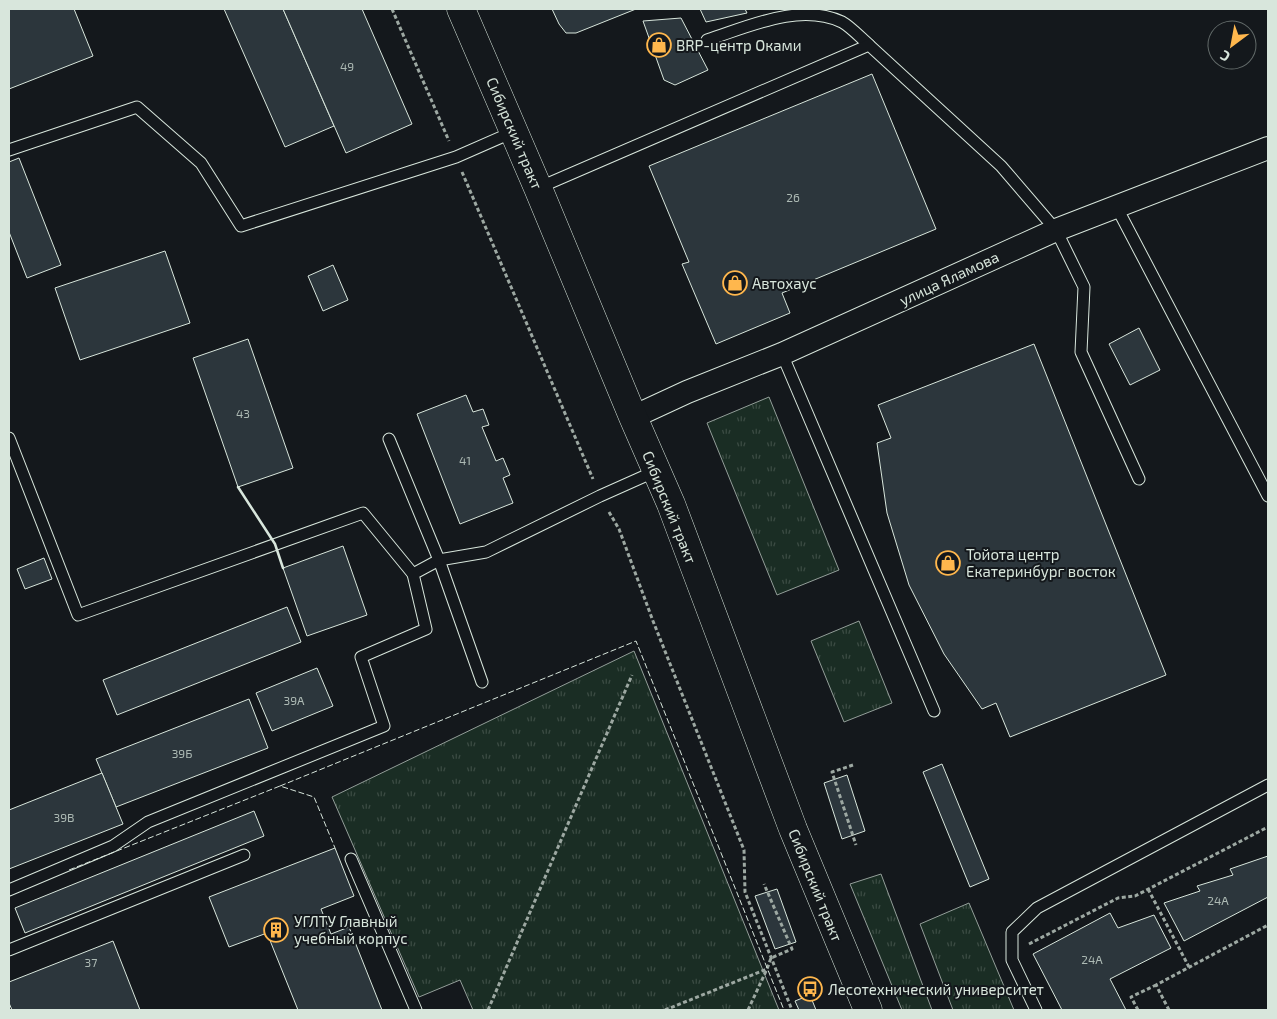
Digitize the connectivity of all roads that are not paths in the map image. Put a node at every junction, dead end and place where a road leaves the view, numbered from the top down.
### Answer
1 (461, 9) edge
2 (707, 40) dead end
3 (869, 45) junction
4 (513, 132) junction
5 (1268, 148) edge
6 (9, 150) edge
7 (538, 188) junction
8 (1116, 206) junction
9 (1056, 230) junction
10 (782, 354) junction
11 (633, 417) junction
12 (9, 438) edge
13 (389, 439) dead end
14 (656, 471) junction
15 (1139, 479) dead end
16 (1268, 496) edge
17 (439, 560) junction
18 (413, 574) junction
19 (482, 682) dead end
20 (934, 711) dead end
21 (1268, 785) edge
22 (244, 855) dead end
23 (351, 858) dead end
24 (9, 890) edge
25 (9, 950) edge
26 (416, 1010) edge
27 (868, 1010) edge
28 (1036, 1010) edge

1 - 4 main road, Сибирский тракт
2 - 3 lane
3 - 7 lane
3 - 9 lane
4 - 6 lane
4 - 7 main road, Сибирский тракт
5 - 8 street, улица Яламова
7 - 11 main road, Сибирский тракт
8 - 9 street, улица Яламова
8 - 16 lane
9 - 10 street, улица Яламова
9 - 15 lane
10 - 11 street, улица Яламова
10 - 20 lane
11 - 14 main road, Сибирский тракт
12 - 18 lane
13 - 17 lane
14 - 17 lane
14 - 27 main road, Сибирский тракт
17 - 18 lane
17 - 19 lane
18 - 24 lane
21 - 28 lane
22 - 25 lane
23 - 26 lane

